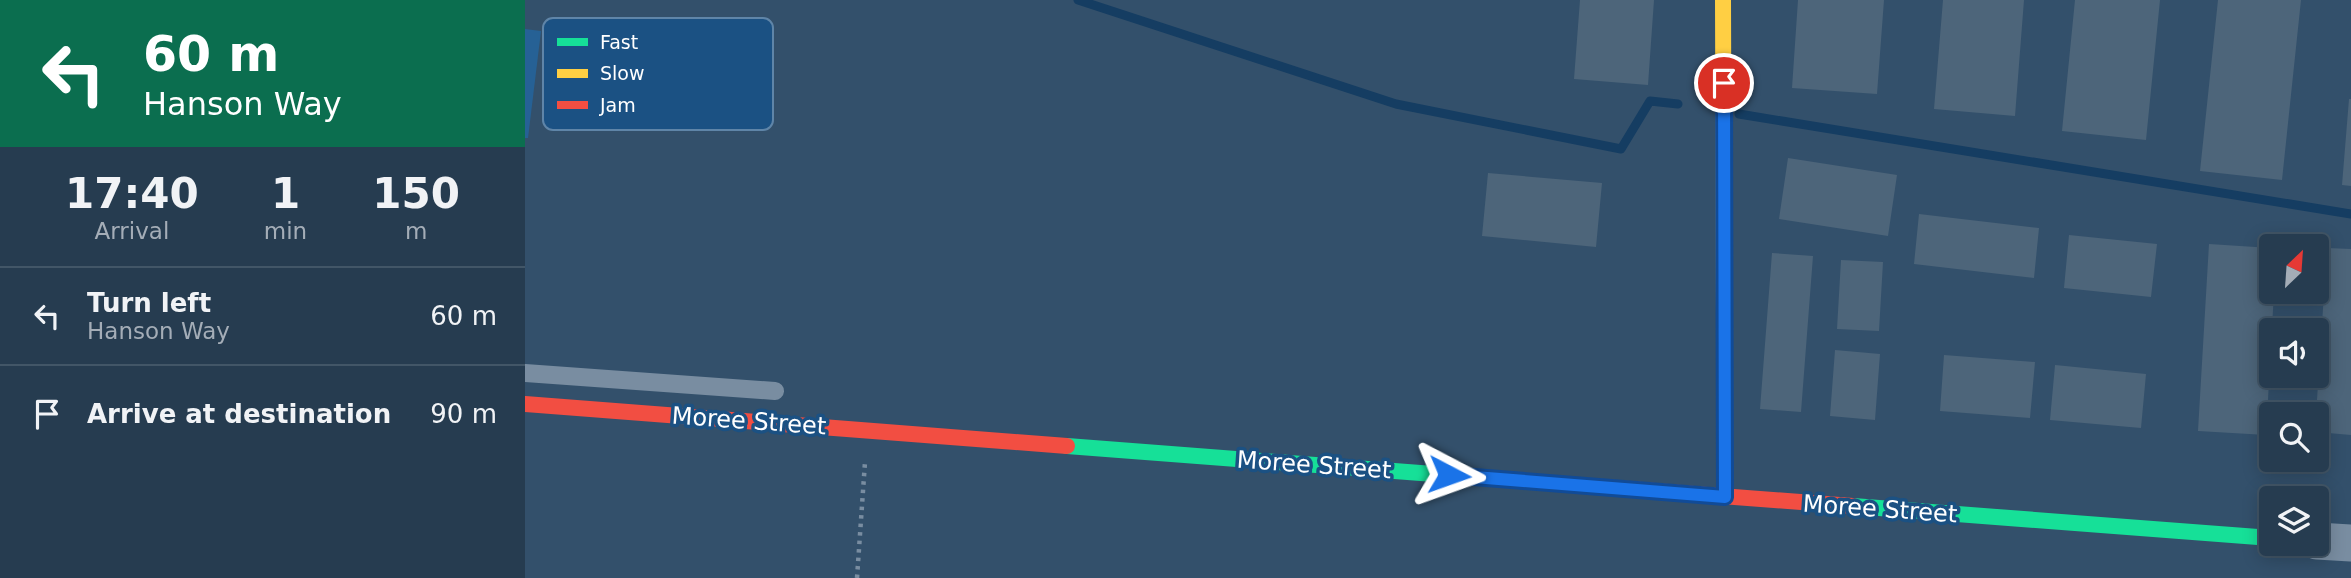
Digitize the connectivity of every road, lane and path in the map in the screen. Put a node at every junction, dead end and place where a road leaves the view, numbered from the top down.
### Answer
1 (1723, 0) edge
2 (525, 373) edge
3 (775, 391) dead end
4 (525, 404) edge
5 (868, 430) junction
6 (1725, 497) junction
7 (2259, 537) edge
8 (2329, 542) edge
9 (2351, 543) edge
10 (857, 578) edge

1 - 6 street
2 - 3 lane, Moree Street
4 - 5 street, Moree Street
5 - 6 street, Moree Street
5 - 10 path
6 - 7 street, Moree Street
8 - 9 street

